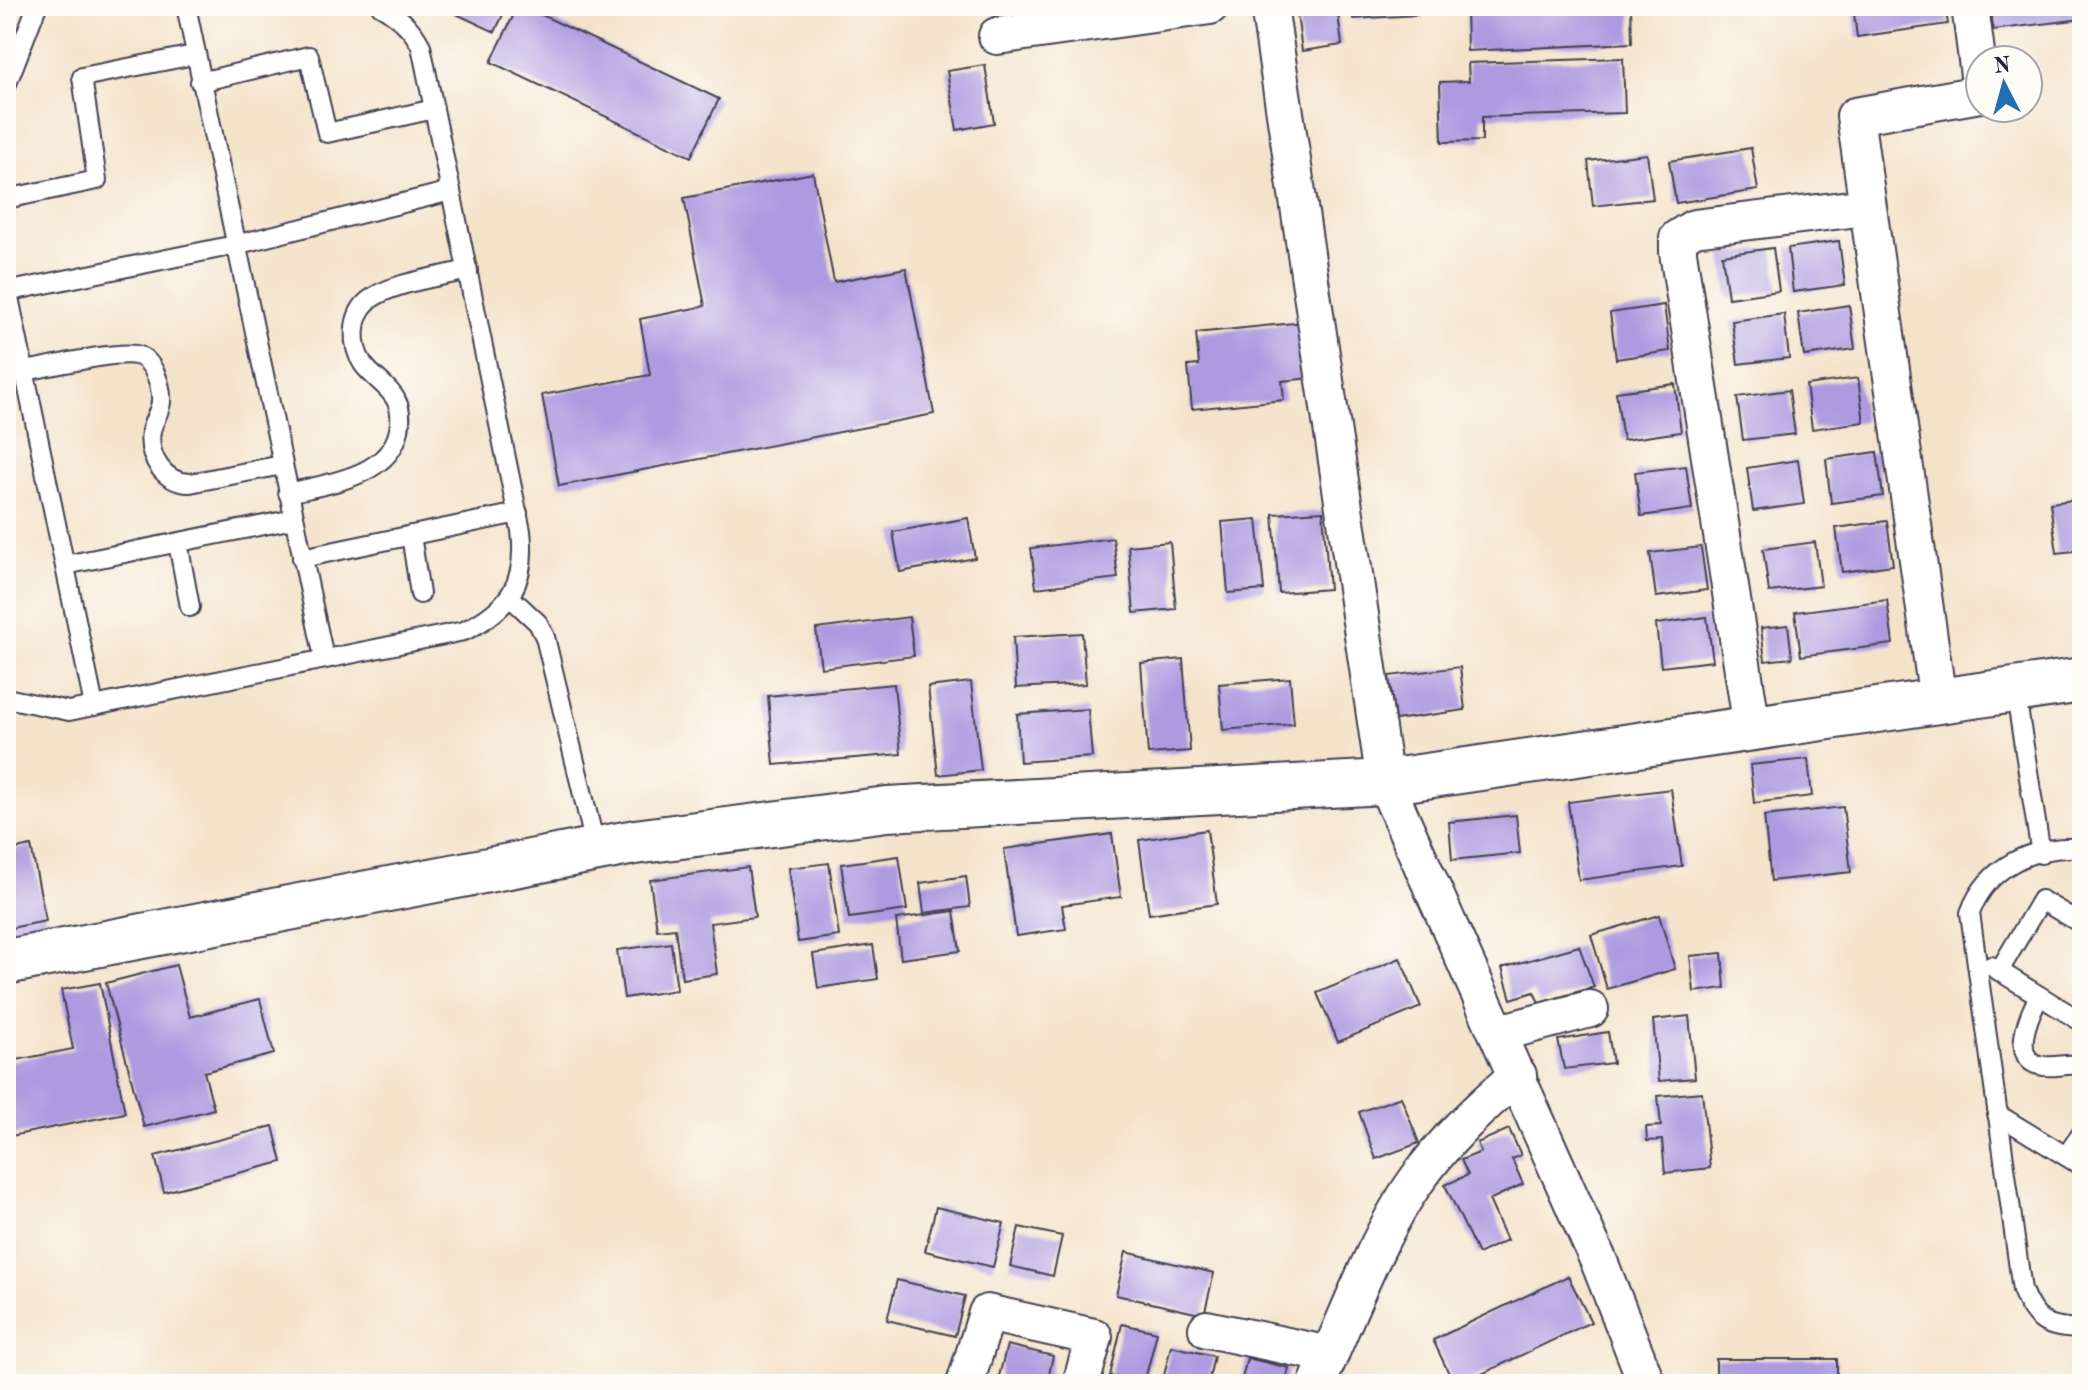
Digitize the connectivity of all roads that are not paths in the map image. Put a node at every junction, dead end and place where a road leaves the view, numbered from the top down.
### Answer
1 (37, 6) edge
2 (186, 6) edge
3 (381, 6) edge
4 (1210, 6) edge
5 (1269, 6) edge
6 (1970, 6) edge
7 (997, 36) dead end
8 (1975, 44) edge
9 (194, 55) junction
10 (200, 82) junction
11 (6, 86) edge
12 (1964, 97) edge
13 (434, 109) junction
14 (451, 191) junction
15 (6, 199) edge
16 (1867, 207) junction
17 (235, 245) junction
18 (468, 270) junction
19 (7, 289) edge
20 (24, 371) junction
21 (282, 465) junction
22 (288, 493) junction
23 (518, 513) junction
24 (294, 519) junction
25 (411, 535) junction
26 (178, 543) junction
27 (302, 558) junction
28 (65, 565) junction
29 (420, 594) dead end
30 (510, 597) junction
31 (190, 607) dead end
32 (324, 658) junction
33 (2082, 680) edge
34 (2015, 689) junction
35 (6, 698) edge
36 (1938, 701) junction
37 (94, 706) junction
38 (1752, 728) junction
39 (1385, 782) junction
40 (2082, 848) edge
41 (596, 849) junction
42 (2041, 854) junction
43 (2082, 924) edge
44 (1975, 956) junction
45 (6, 962) edge
46 (1999, 971) junction
47 (2039, 996) junction
48 (1590, 1009) dead end
49 (2082, 1022) edge
50 (1499, 1033) junction
51 (2082, 1066) edge
52 (1518, 1075) junction
53 (1997, 1114) junction
54 (2082, 1133) edge
55 (2066, 1156) junction
56 (2082, 1166) edge
57 (1207, 1329) dead end
58 (2082, 1329) edge
59 (1323, 1370) edge
60 (965, 1384) edge
61 (1081, 1384) edge
62 (1647, 1384) edge

1 - 11 lane
2 - 9 lane
3 - 13 lane
4 - 7 street
5 - 39 street
6 - 8 street
9 - 10 lane
9 - 15 lane
10 - 13 lane
10 - 17 lane
12 - 16 street
13 - 14 lane
14 - 17 lane
14 - 18 lane
16 - 36 street
16 - 38 street
17 - 19 lane
17 - 21 lane
18 - 22 lane
18 - 23 lane
19 - 20 lane
20 - 21 lane
20 - 28 lane
21 - 22 lane
22 - 24 lane
23 - 25 lane
23 - 30 lane
24 - 26 lane
24 - 27 lane
25 - 27 lane
25 - 29 lane
26 - 28 lane
26 - 31 lane
27 - 32 lane
28 - 37 lane
30 - 32 lane
30 - 41 lane
32 - 37 lane
33 - 34 street
34 - 36 street
34 - 42 lane
35 - 37 lane
36 - 38 street
38 - 39 street
39 - 41 street
39 - 50 street
40 - 42 lane
41 - 45 street
42 - 44 lane
43 - 46 lane
44 - 46 lane
44 - 53 lane
46 - 47 lane
47 - 49 lane
47 - 51 lane
48 - 50 street
50 - 52 street
52 - 59 street
52 - 62 street
53 - 55 lane
53 - 58 lane
54 - 55 lane
55 - 56 lane
57 - 59 street
60 - 61 street

